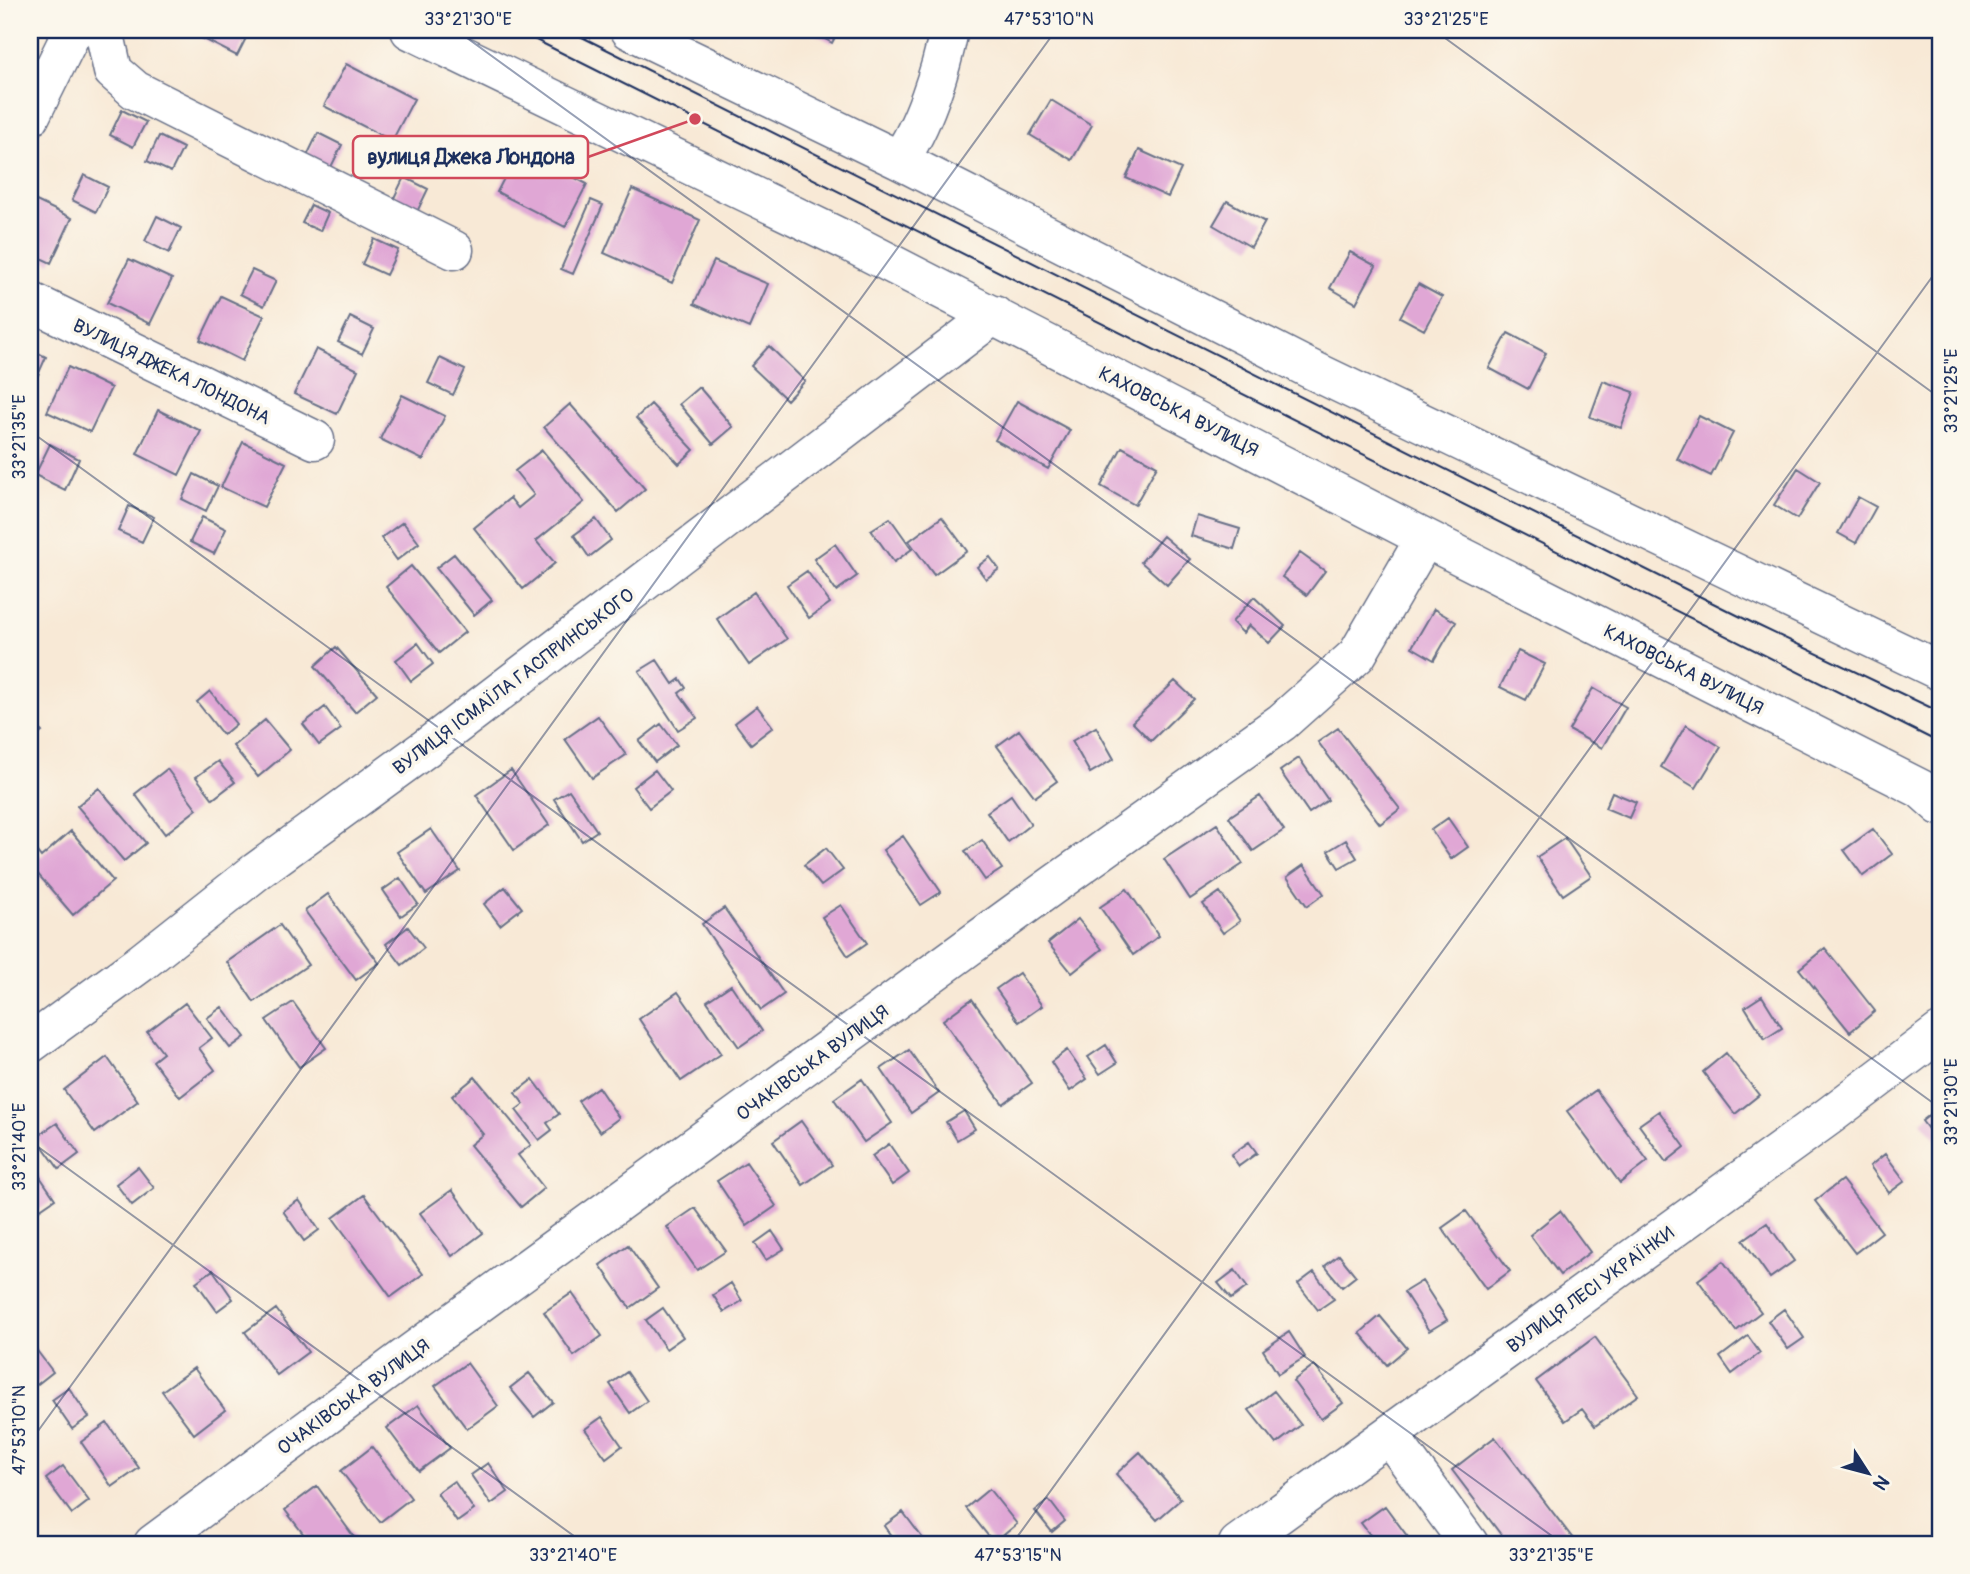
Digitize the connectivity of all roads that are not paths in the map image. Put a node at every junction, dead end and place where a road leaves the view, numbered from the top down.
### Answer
1 (74, 30) edge
2 (104, 30) edge
3 (410, 30) edge
4 (630, 30) edge
5 (948, 30) edge
6 (30, 117) edge
7 (899, 160) junction
8 (454, 250) dead end
9 (30, 301) edge
10 (994, 315) junction
11 (315, 440) dead end
12 (1425, 538) junction
13 (1940, 671) edge
14 (1940, 806) edge
15 (1940, 1032) edge
16 (30, 1044) edge
17 (1389, 1435) junction
18 (153, 1544) edge
19 (1238, 1544) edge
20 (1469, 1544) edge

1 - 6 street
2 - 8 street
3 - 10 street, КАХОВСЬКА ВУЛИЦЯ
4 - 7 street
5 - 7 street
7 - 13 street
9 - 11 street, ВУЛИЦЯ ДЖЕКА ЛОНДОНА
10 - 12 street, КАХОВСЬКА ВУЛИЦЯ
10 - 16 street, ВУЛИЦЯ ІСМАЇЛА ГАСПРИНСЬКОГО
12 - 14 street, КАХОВСЬКА ВУЛИЦЯ
12 - 18 street, ОЧАКІВСЬКА ВУЛИЦЯ
15 - 17 street, ВУЛИЦЯ ЛЕСІ УКРАЇНКИ
17 - 19 street, ВУЛИЦЯ ЛЕСІ УКРАЇНКИ
17 - 20 street

